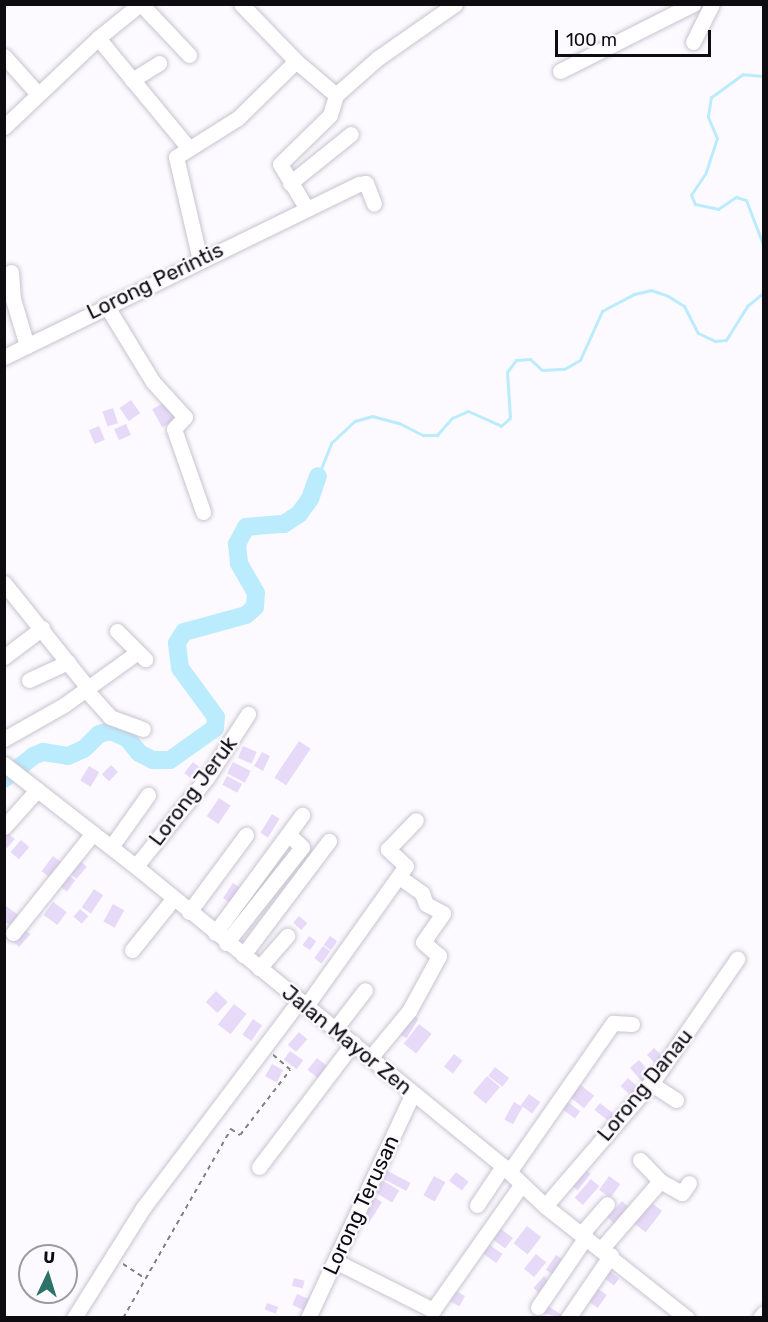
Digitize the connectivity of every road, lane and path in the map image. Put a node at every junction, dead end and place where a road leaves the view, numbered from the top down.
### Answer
1 (241, 4) edge
2 (455, 4) edge
3 (693, 4) edge
4 (712, 4) edge
5 (132, 6) edge
6 (98, 38) junction
7 (693, 42) dead end
8 (189, 55) dead end
9 (4, 56) edge
10 (296, 62) junction
11 (159, 63) dead end
12 (560, 71) dead end
13 (132, 80) junction
14 (38, 94) junction
15 (336, 95) junction
16 (4, 127) edge
17 (351, 134) dead end
18 (188, 147) junction
19 (290, 183) junction
20 (374, 204) dead end
21 (307, 209) junction
22 (200, 260) junction
23 (11, 272) dead end
24 (106, 305) junction
25 (27, 346) junction
26 (4, 357) edge
27 (203, 512) dead end
28 (4, 583) edge
29 (42, 628) junction
30 (117, 631) dead end
31 (4, 657) edge
32 (68, 662) junction
33 (29, 680) dead end
34 (87, 689) junction
35 (248, 714) dead end
36 (143, 729) dead end
37 (4, 739) edge
38 (4, 764) edge
39 (31, 786) junction
40 (148, 795) dead end
41 (302, 815) dead end
42 (416, 820) dead end
43 (4, 827) edge
44 (93, 833) junction
45 (246, 836) dead end
46 (329, 841) dead end
47 (111, 847) junction
48 (136, 866) junction
49 (399, 877) junction
50 (173, 899) junction
51 (189, 912) junction
52 (13, 933) dead end
53 (287, 936) dead end
54 (221, 938) junction
55 (132, 950) dead end
56 (243, 955) junction
57 (737, 959) dead end
58 (259, 968) junction
59 (365, 990) dead end
60 (303, 1003) junction
61 (632, 1024) dead end
62 (335, 1029) junction
63 (353, 1043) junction
64 (261, 1047) junction
65 (370, 1058) junction
66 (650, 1083) junction
67 (412, 1093) junction
68 (676, 1100) dead end
69 (640, 1160) dead end
70 (259, 1167) dead end
71 (506, 1169) junction
72 (660, 1181) junction
73 (689, 1183) dead end
74 (522, 1184) junction
75 (607, 1204) dead end
76 (477, 1205) dead end
77 (545, 1206) junction
78 (584, 1235) junction
79 (606, 1251) junction
80 (112, 1257) junction
81 (335, 1261) junction
82 (146, 1279) junction
83 (538, 1307) dead end
84 (669, 1311) edge
85 (764, 1313) edge
86 (74, 1317) edge
87 (123, 1317) edge
88 (310, 1317) edge
89 (568, 1317) edge
90 (687, 1317) edge
91 (760, 1317) edge

1 - 10 street
2 - 15 street
3 - 12 street
4 - 7 street
5 - 6 street
5 - 8 street
6 - 13 street
6 - 14 street
9 - 14 street
10 - 15 street
10 - 18 street
11 - 13 street
13 - 18 street
14 - 16 street
15 - 19 street
17 - 19 street
18 - 22 street
19 - 21 street
20 - 21 street, Lorong Perintis
21 - 22 street, Lorong Perintis
22 - 24 street, Lorong Perintis
23 - 25 street
24 - 25 street, Lorong Perintis
24 - 27 street
25 - 26 street, Lorong Perintis
28 - 29 street
29 - 31 street
29 - 32 street
30 - 34 street
32 - 33 street
32 - 34 street
34 - 36 street
34 - 37 street
35 - 48 street, Lorong Jeruk
38 - 39 street, Jalan Mayor Zen
39 - 43 street
39 - 44 street, Jalan Mayor Zen
40 - 47 street
41 - 54 street
42 - 49 street
44 - 47 street, Jalan Mayor Zen
44 - 52 street
45 - 51 street
46 - 56 street
47 - 48 street, Jalan Mayor Zen
48 - 50 street, Jalan Mayor Zen
49 - 60 street
49 - 65 street
50 - 51 street, Jalan Mayor Zen
50 - 55 street
51 - 54 street, Jalan Mayor Zen
53 - 58 street
54 - 56 street, Jalan Mayor Zen
56 - 58 street, Jalan Mayor Zen
57 - 66 street, Lorong Danau
58 - 60 street, Jalan Mayor Zen
59 - 62 street
60 - 62 street, Jalan Mayor Zen
60 - 64 street
61 - 71 street
62 - 63 street, Jalan Mayor Zen
63 - 65 street, Jalan Mayor Zen
63 - 70 street
64 - 80 street
64 - 82 path
65 - 67 street, Jalan Mayor Zen
66 - 68 street
66 - 77 street, Lorong Danau
67 - 71 street, Jalan Mayor Zen
67 - 81 street, Lorong Terusan
69 - 72 street
71 - 74 street, Jalan Mayor Zen
71 - 76 street
72 - 73 street
72 - 79 street
74 - 77 street, Jalan Mayor Zen
74 - 81 street
75 - 78 street
77 - 78 street, Jalan Mayor Zen
78 - 79 street, Jalan Mayor Zen
78 - 83 street
79 - 84 street, Jalan Mayor Zen
79 - 89 street
80 - 82 path
80 - 86 street
81 - 88 street, Lorong Terusan
82 - 87 path
84 - 90 street, Jalan Mayor Zen
85 - 91 street

